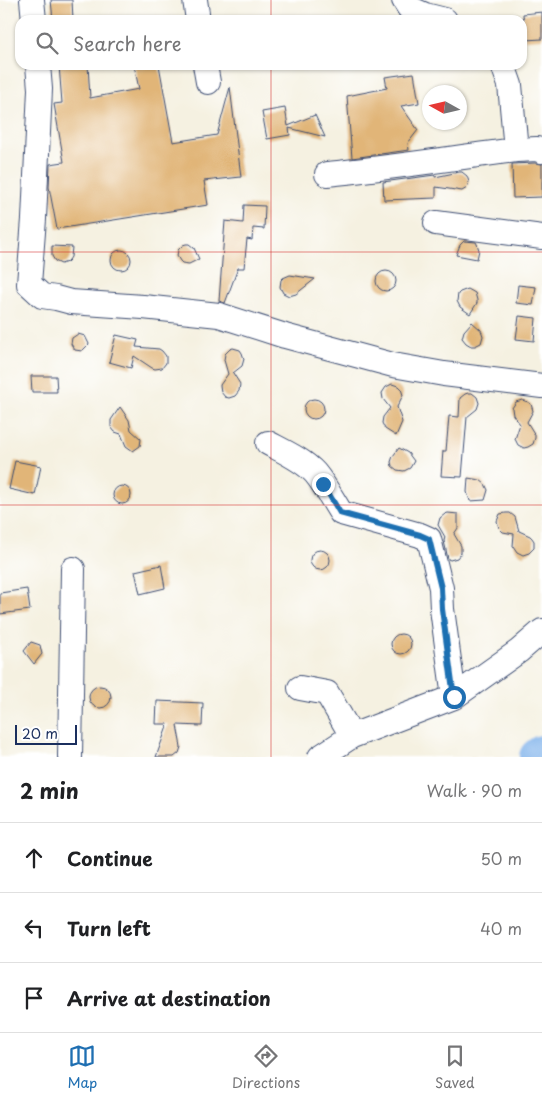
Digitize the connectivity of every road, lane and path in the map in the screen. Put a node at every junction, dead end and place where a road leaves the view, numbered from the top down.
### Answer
1 (32, 0) edge
2 (196, 0) edge
3 (404, 0) edge
4 (34, 15) edge
5 (198, 15) edge
6 (425, 15) edge
7 (38, 70) edge
8 (505, 70) edge
9 (516, 150) junction
10 (542, 151) edge
11 (327, 174) dead end
12 (436, 223) dead end
13 (542, 237) edge
14 (542, 386) edge
15 (268, 442) dead end
16 (73, 569) dead end
17 (542, 631) edge
18 (300, 688) dead end
19 (454, 697) junction
20 (352, 736) junction
21 (70, 757) edge
22 (320, 757) edge

1 - 4 street
2 - 5 street
3 - 6 street
7 - 14 street
8 - 9 street
9 - 10 street
9 - 11 street
12 - 13 street
15 - 19 street
16 - 21 street
17 - 19 street
18 - 20 street
19 - 20 street
20 - 22 street

